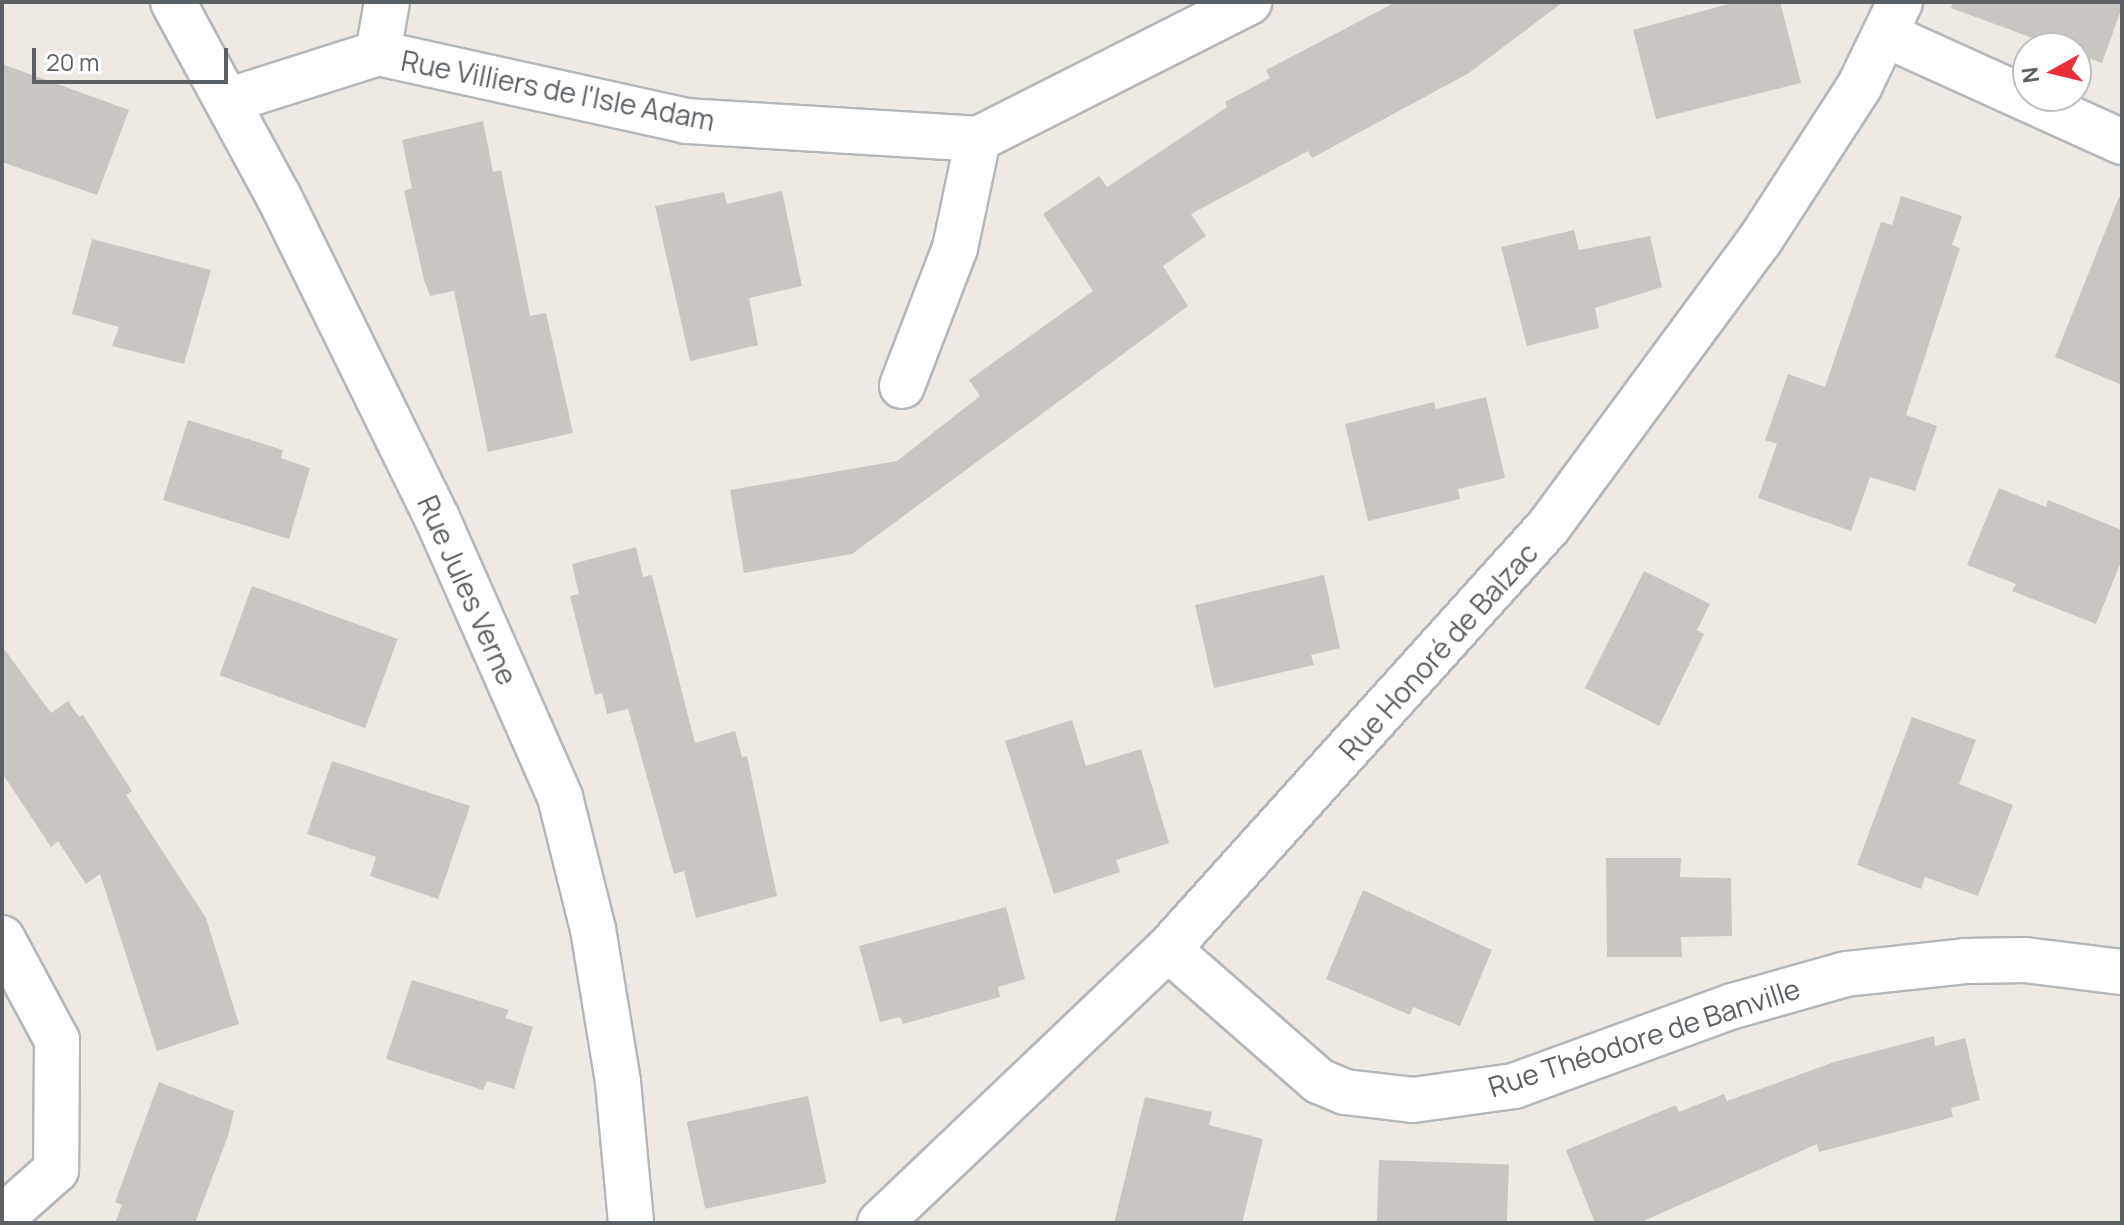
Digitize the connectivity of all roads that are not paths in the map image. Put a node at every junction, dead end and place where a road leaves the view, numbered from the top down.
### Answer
1 (173, 2) edge
2 (387, 2) edge
3 (1249, 2) edge
4 (1893, 18) edge
5 (378, 53) junction
6 (227, 101) junction
7 (978, 139) junction
8 (2122, 142) edge
9 (902, 386) dead end
10 (2, 938) edge
11 (1168, 949) junction
12 (2122, 972) edge
13 (2, 1218) edge
14 (631, 1223) edge
15 (880, 1223) edge

1 - 6 street, Rue Jules Verne
2 - 5 street, Rue Villiers de l'Isle Adam
3 - 7 street
4 - 8 street
4 - 11 street, Rue Honoré de Balzac
5 - 6 street, Rue Villiers de l'Isle Adam
5 - 7 street, Rue Villiers de l'Isle Adam
6 - 14 street, Rue Jules Verne
7 - 9 street
10 - 13 street
11 - 12 street, Rue Théodore de Banville
11 - 15 street, Rue Honoré de Balzac

